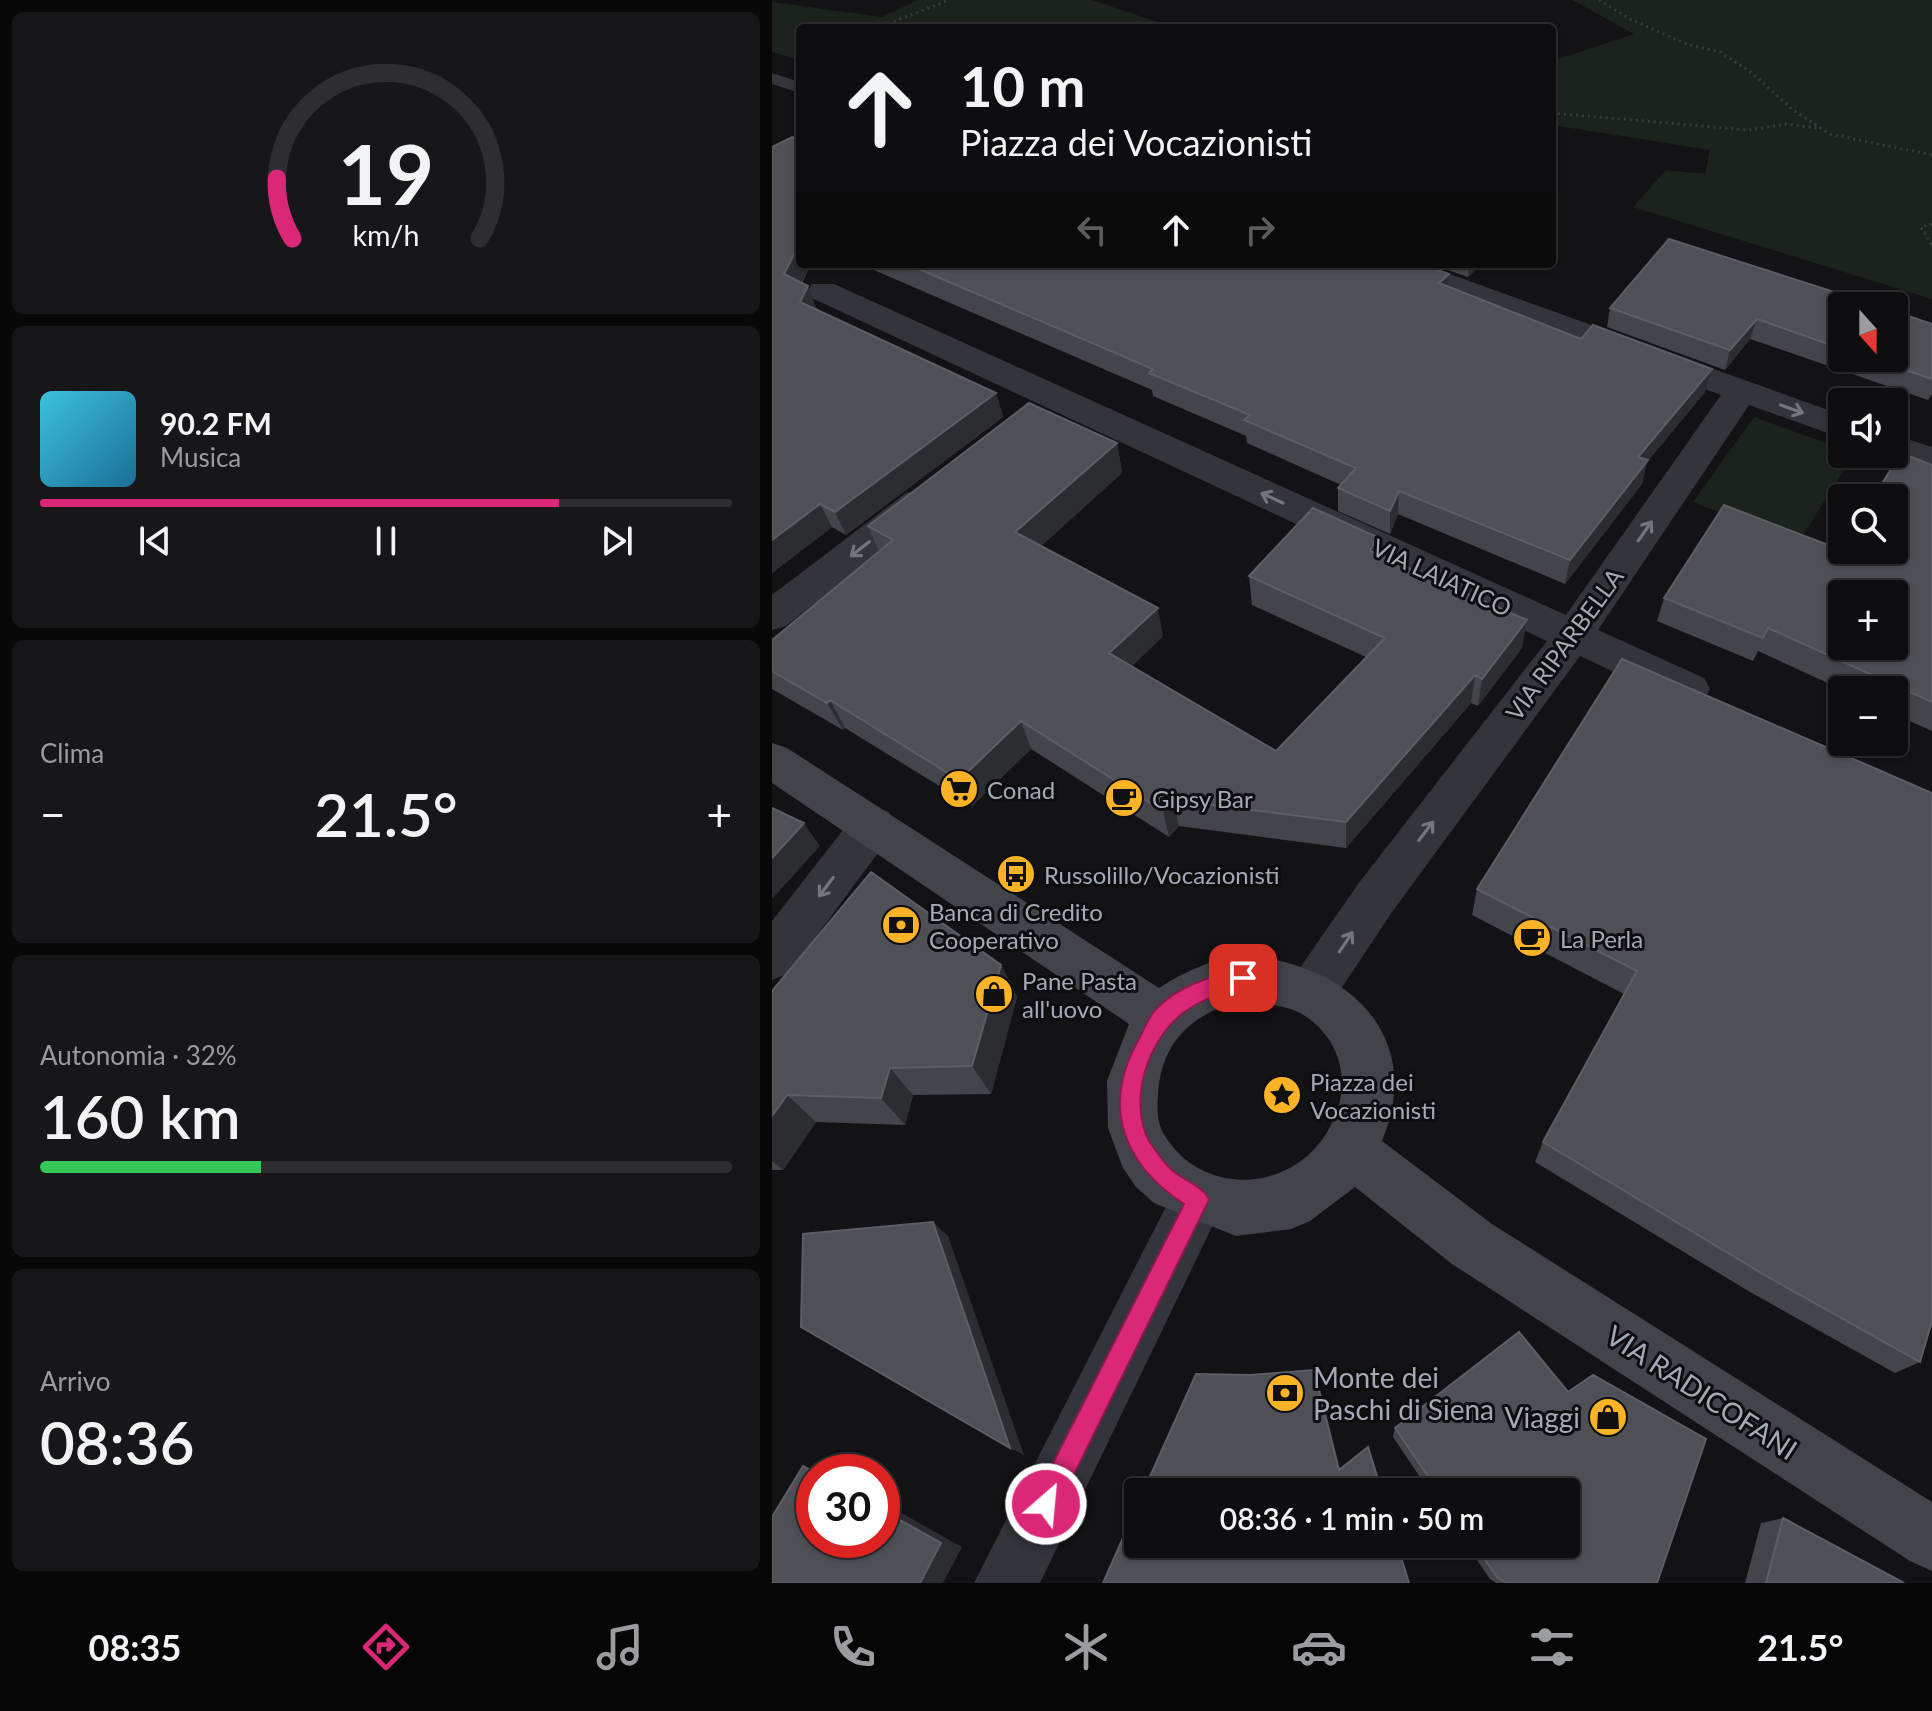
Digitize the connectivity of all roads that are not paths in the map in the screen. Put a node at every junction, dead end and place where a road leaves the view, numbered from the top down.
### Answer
1 (1404, 268) edge
2 (823, 291) dead end
3 (1742, 390) junction
4 (1828, 422) edge
5 (1908, 451) edge
6 (1932, 460) edge
7 (944, 484) edge
8 (772, 616) edge
9 (1572, 637) junction
10 (1730, 708) edge
11 (772, 760) edge
12 (873, 825) junction
13 (772, 958) edge
14 (1312, 991) junction
15 (1162, 1018) junction
16 (1351, 1151) junction
17 (1198, 1200) junction
18 (1932, 1539) edge
19 (1006, 1583) edge

1 - 3 street
9 -> 2 street, VIA LAIATICO
3 -> 4 street
9 -> 3 street, VIA RIPARBELLA
5 - 6 street
7 -> 8 street
9 - 10 street, VIA LAIATICO
14 -> 9 street, VIA RIPARBELLA
11 - 12 street
12 -> 13 street
12 - 15 street
14 - 15 street
14 - 16 street
15 - 17 street
16 - 17 street
16 - 18 street, VIA RADICOFANI
17 - 19 street

